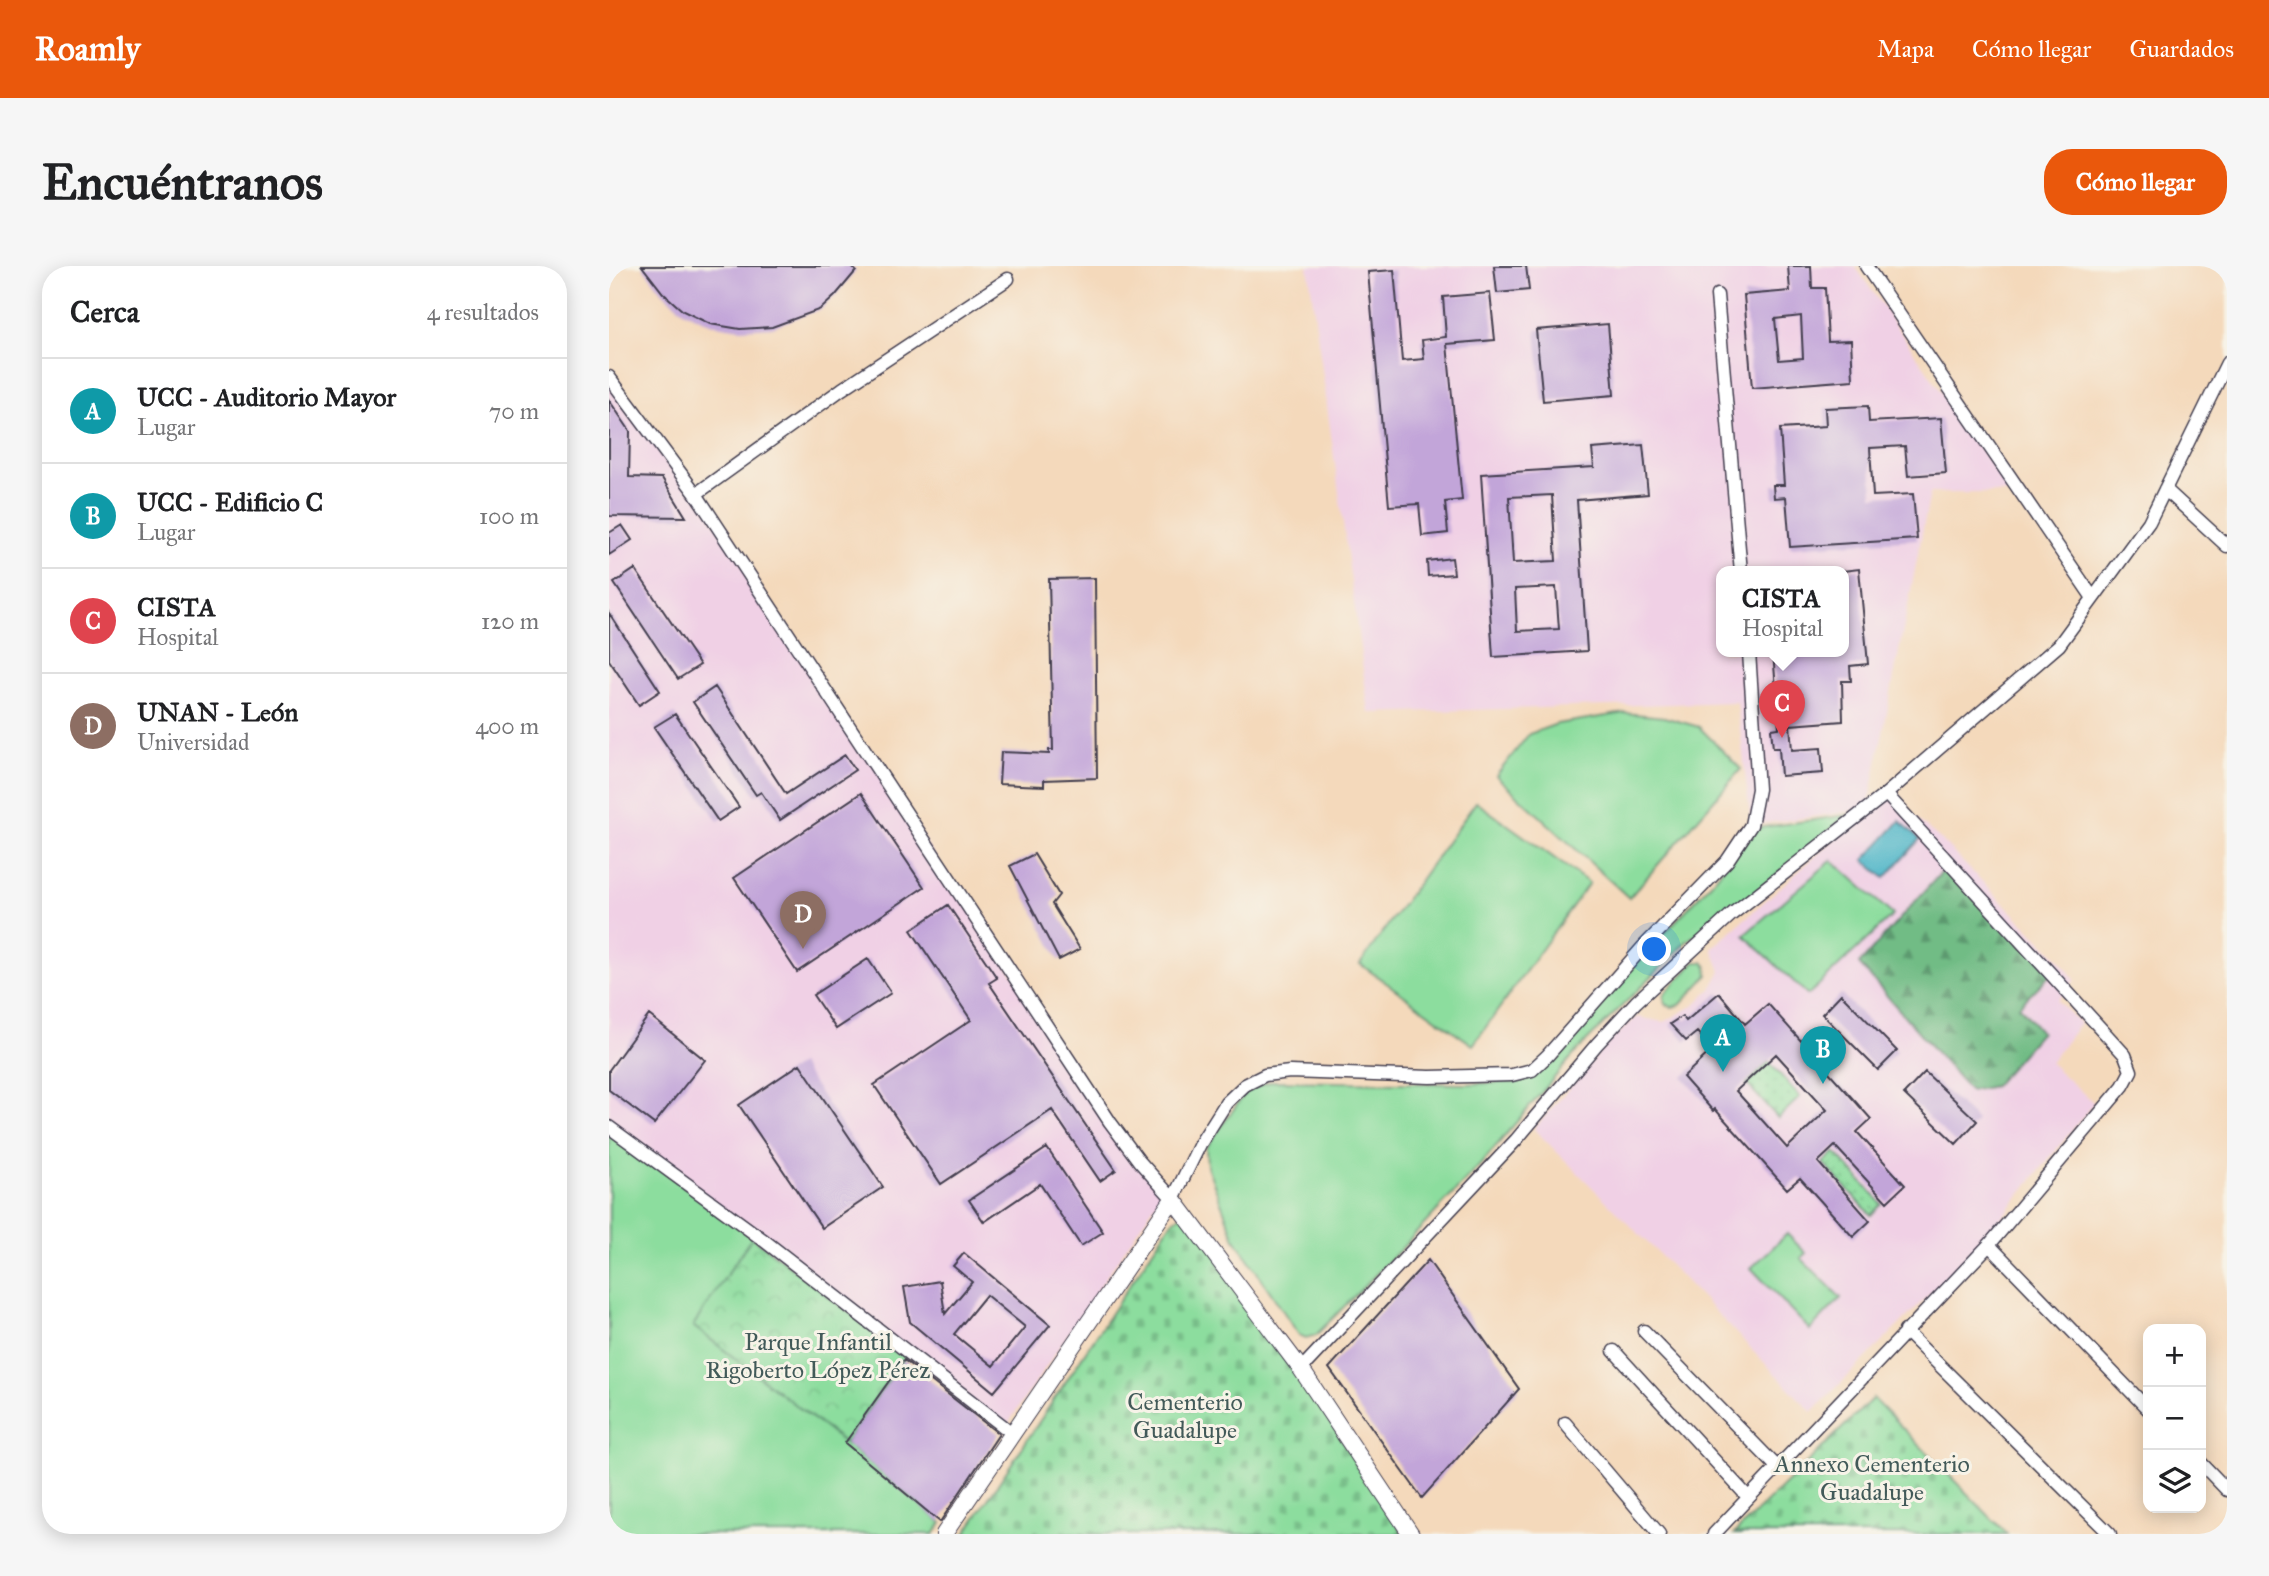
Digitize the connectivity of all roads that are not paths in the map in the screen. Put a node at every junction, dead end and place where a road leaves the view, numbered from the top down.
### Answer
1 (1866, 266) edge
2 (1008, 279) dead end
3 (1717, 295) dead end
4 (2227, 363) edge
5 (609, 377) edge
6 (2165, 489) junction
7 (697, 494) junction
8 (2227, 546) edge
9 (1740, 566) edge
10 (2093, 598) junction
11 (1749, 657) edge
12 (1887, 794) junction
13 (609, 1127) edge
14 (1173, 1199) junction
15 (1989, 1245) junction
16 (1644, 1331) dead end
17 (1905, 1331) junction
18 (1614, 1351) dead end
19 (1301, 1369) junction
20 (2143, 1404) edge
21 (1565, 1423) dead end
22 (1011, 1433) junction
23 (1777, 1468) junction
24 (2206, 1468) edge
25 (2227, 1490) edge
26 (1748, 1497) junction
27 (944, 1534) edge
28 (1411, 1534) edge
29 (1659, 1534) edge
30 (1714, 1534) edge
31 (2110, 1534) edge

1 - 10 street
2 - 7 street
3 - 9 street
4 - 6 street
5 - 7 street
6 - 8 street
6 - 10 street
7 - 14 street
10 - 12 street
11 - 14 street
12 - 15 street
12 - 19 street
13 - 22 street
14 - 19 street
14 - 22 street
15 - 17 street
15 - 20 street
16 - 23 street
17 - 23 street
17 - 31 street
18 - 26 street
19 - 28 street
21 - 29 street
22 - 27 street
23 - 26 street
24 - 25 street
26 - 30 street

